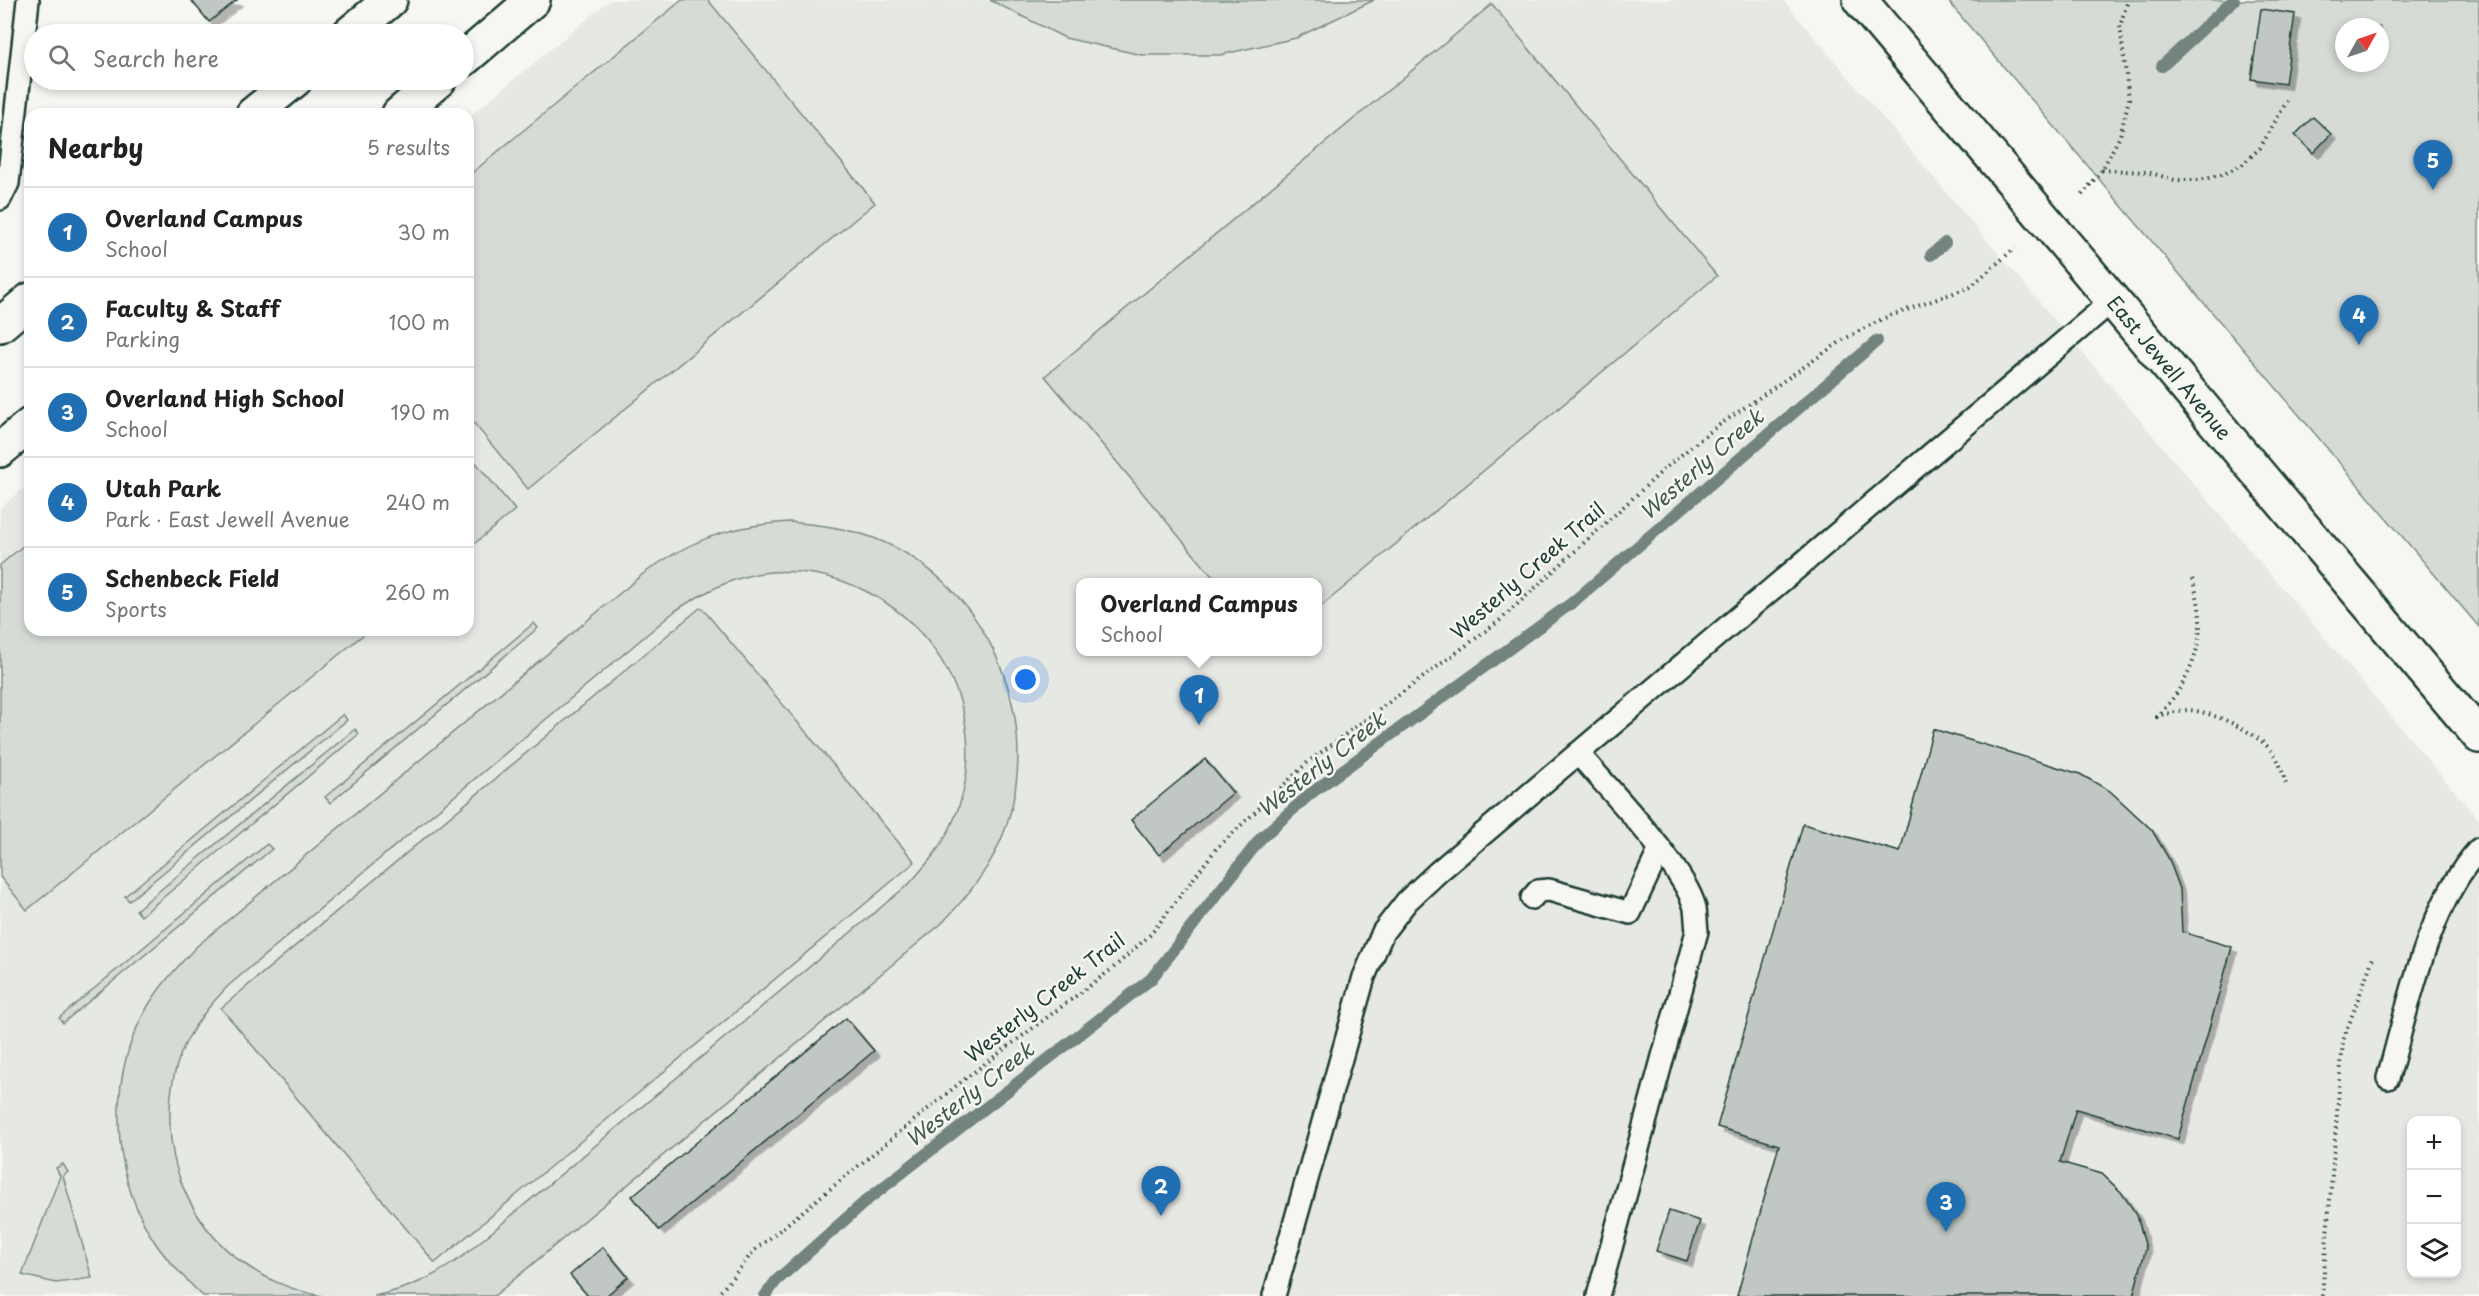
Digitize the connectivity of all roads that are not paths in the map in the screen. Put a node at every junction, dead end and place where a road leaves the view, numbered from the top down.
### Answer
1 (28, 0) edge
2 (390, 0) edge
3 (533, 0) edge
4 (1860, 0) edge
5 (25, 24) edge
6 (361, 24) edge
7 (24, 37) edge
8 (474, 50) edge
9 (283, 90) edge
10 (427, 90) edge
11 (260, 108) edge
12 (406, 108) edge
13 (0, 199) edge
14 (2112, 301) junction
15 (24, 305) edge
16 (0, 325) edge
17 (24, 430) edge
18 (0, 450) edge
19 (2479, 736) edge
20 (1578, 753) junction
21 (1660, 849) junction
22 (2479, 849) edge
23 (1532, 898) dead end
24 (2388, 1078) dead end
25 (1274, 1296) edge
26 (1598, 1296) edge

1 - 5 lane
2 - 6 street
3 - 8 street
4 - 14 street, East Jewell Avenue
7 - 13 lane
9 - 11 street
10 - 12 street
14 - 19 street, East Jewell Avenue
14 - 20 lane
15 - 16 street
17 - 18 street
20 - 21 lane
20 - 25 lane
21 - 23 lane
21 - 26 lane
22 - 24 lane

